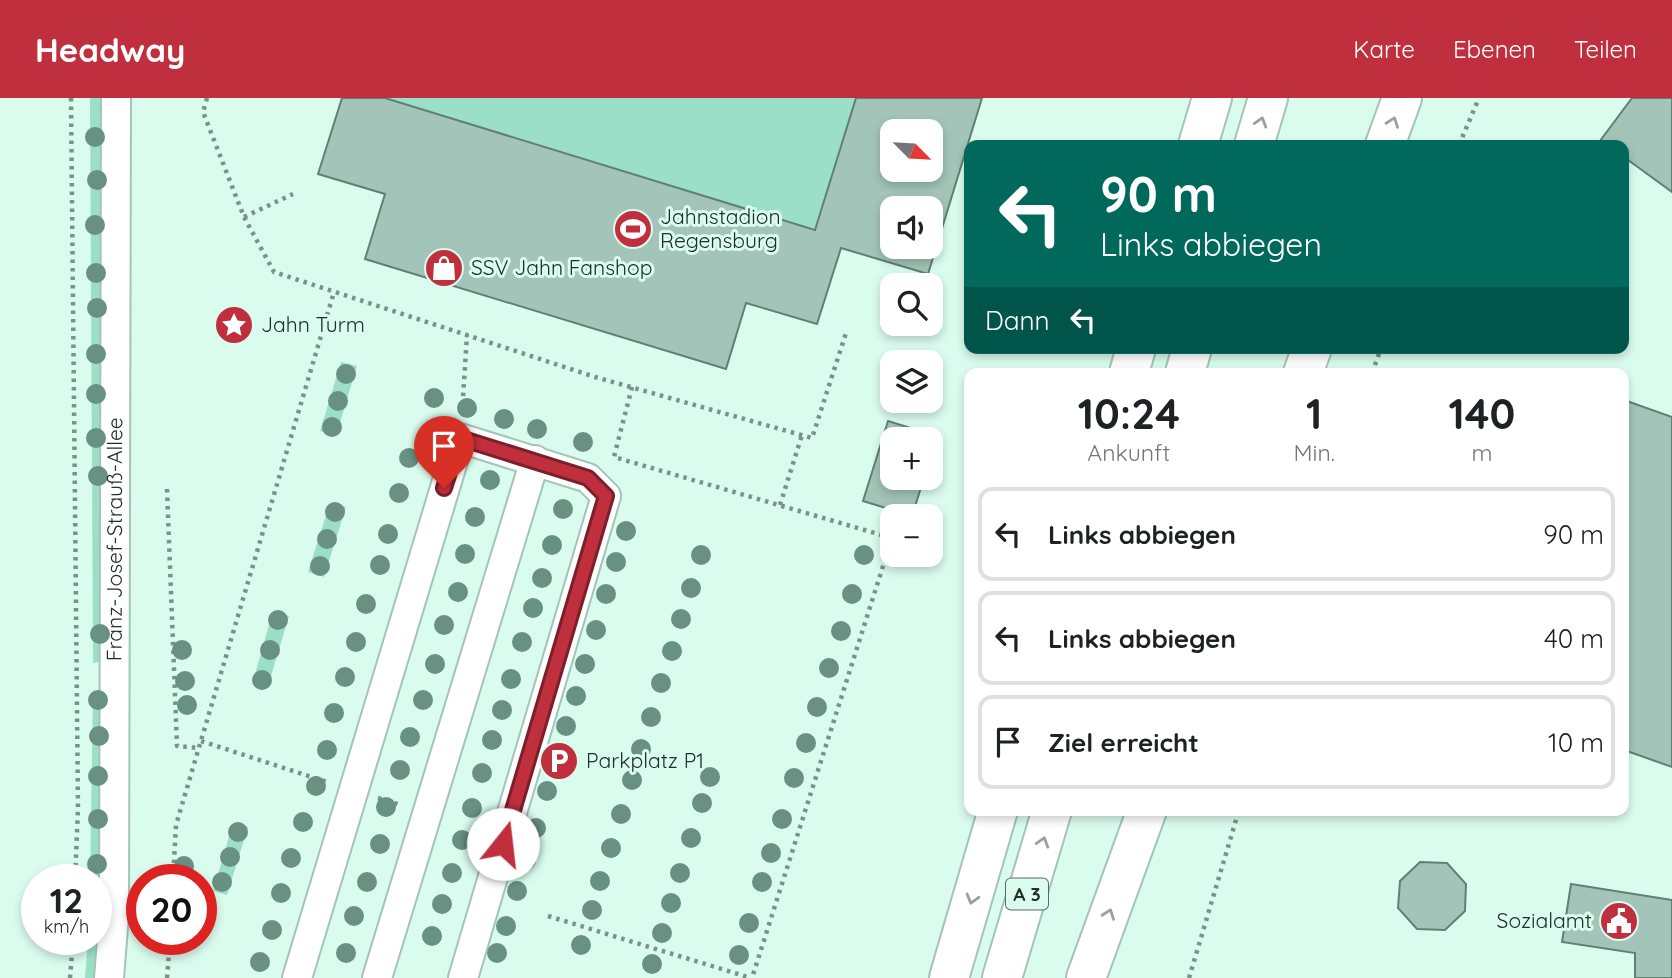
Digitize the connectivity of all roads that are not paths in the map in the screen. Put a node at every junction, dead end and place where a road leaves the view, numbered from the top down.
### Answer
1 (116, 98) edge
2 (1187, 98) edge
3 (1212, 98) edge
4 (1268, 98) edge
5 (1402, 98) edge
6 (1174, 140) edge
7 (1199, 140) edge
8 (1255, 140) edge
9 (1387, 140) edge
10 (535, 460) junction
11 (996, 816) edge
12 (1050, 816) edge
13 (1144, 816) edge
14 (109, 978) edge
15 (297, 978) edge
16 (377, 978) edge
17 (463, 978) edge
18 (949, 978) edge
19 (1002, 978) edge
20 (1086, 978) edge

1 - 14 street, Franz-Josef-Strauß-Allee
2 - 6 highway
3 - 7 highway
8 -> 4 highway
9 -> 5 highway
10 - 15 street
10 - 16 street
10 - 17 street
11 -> 18 highway, A 3
19 -> 12 highway, A 3
20 -> 13 highway

